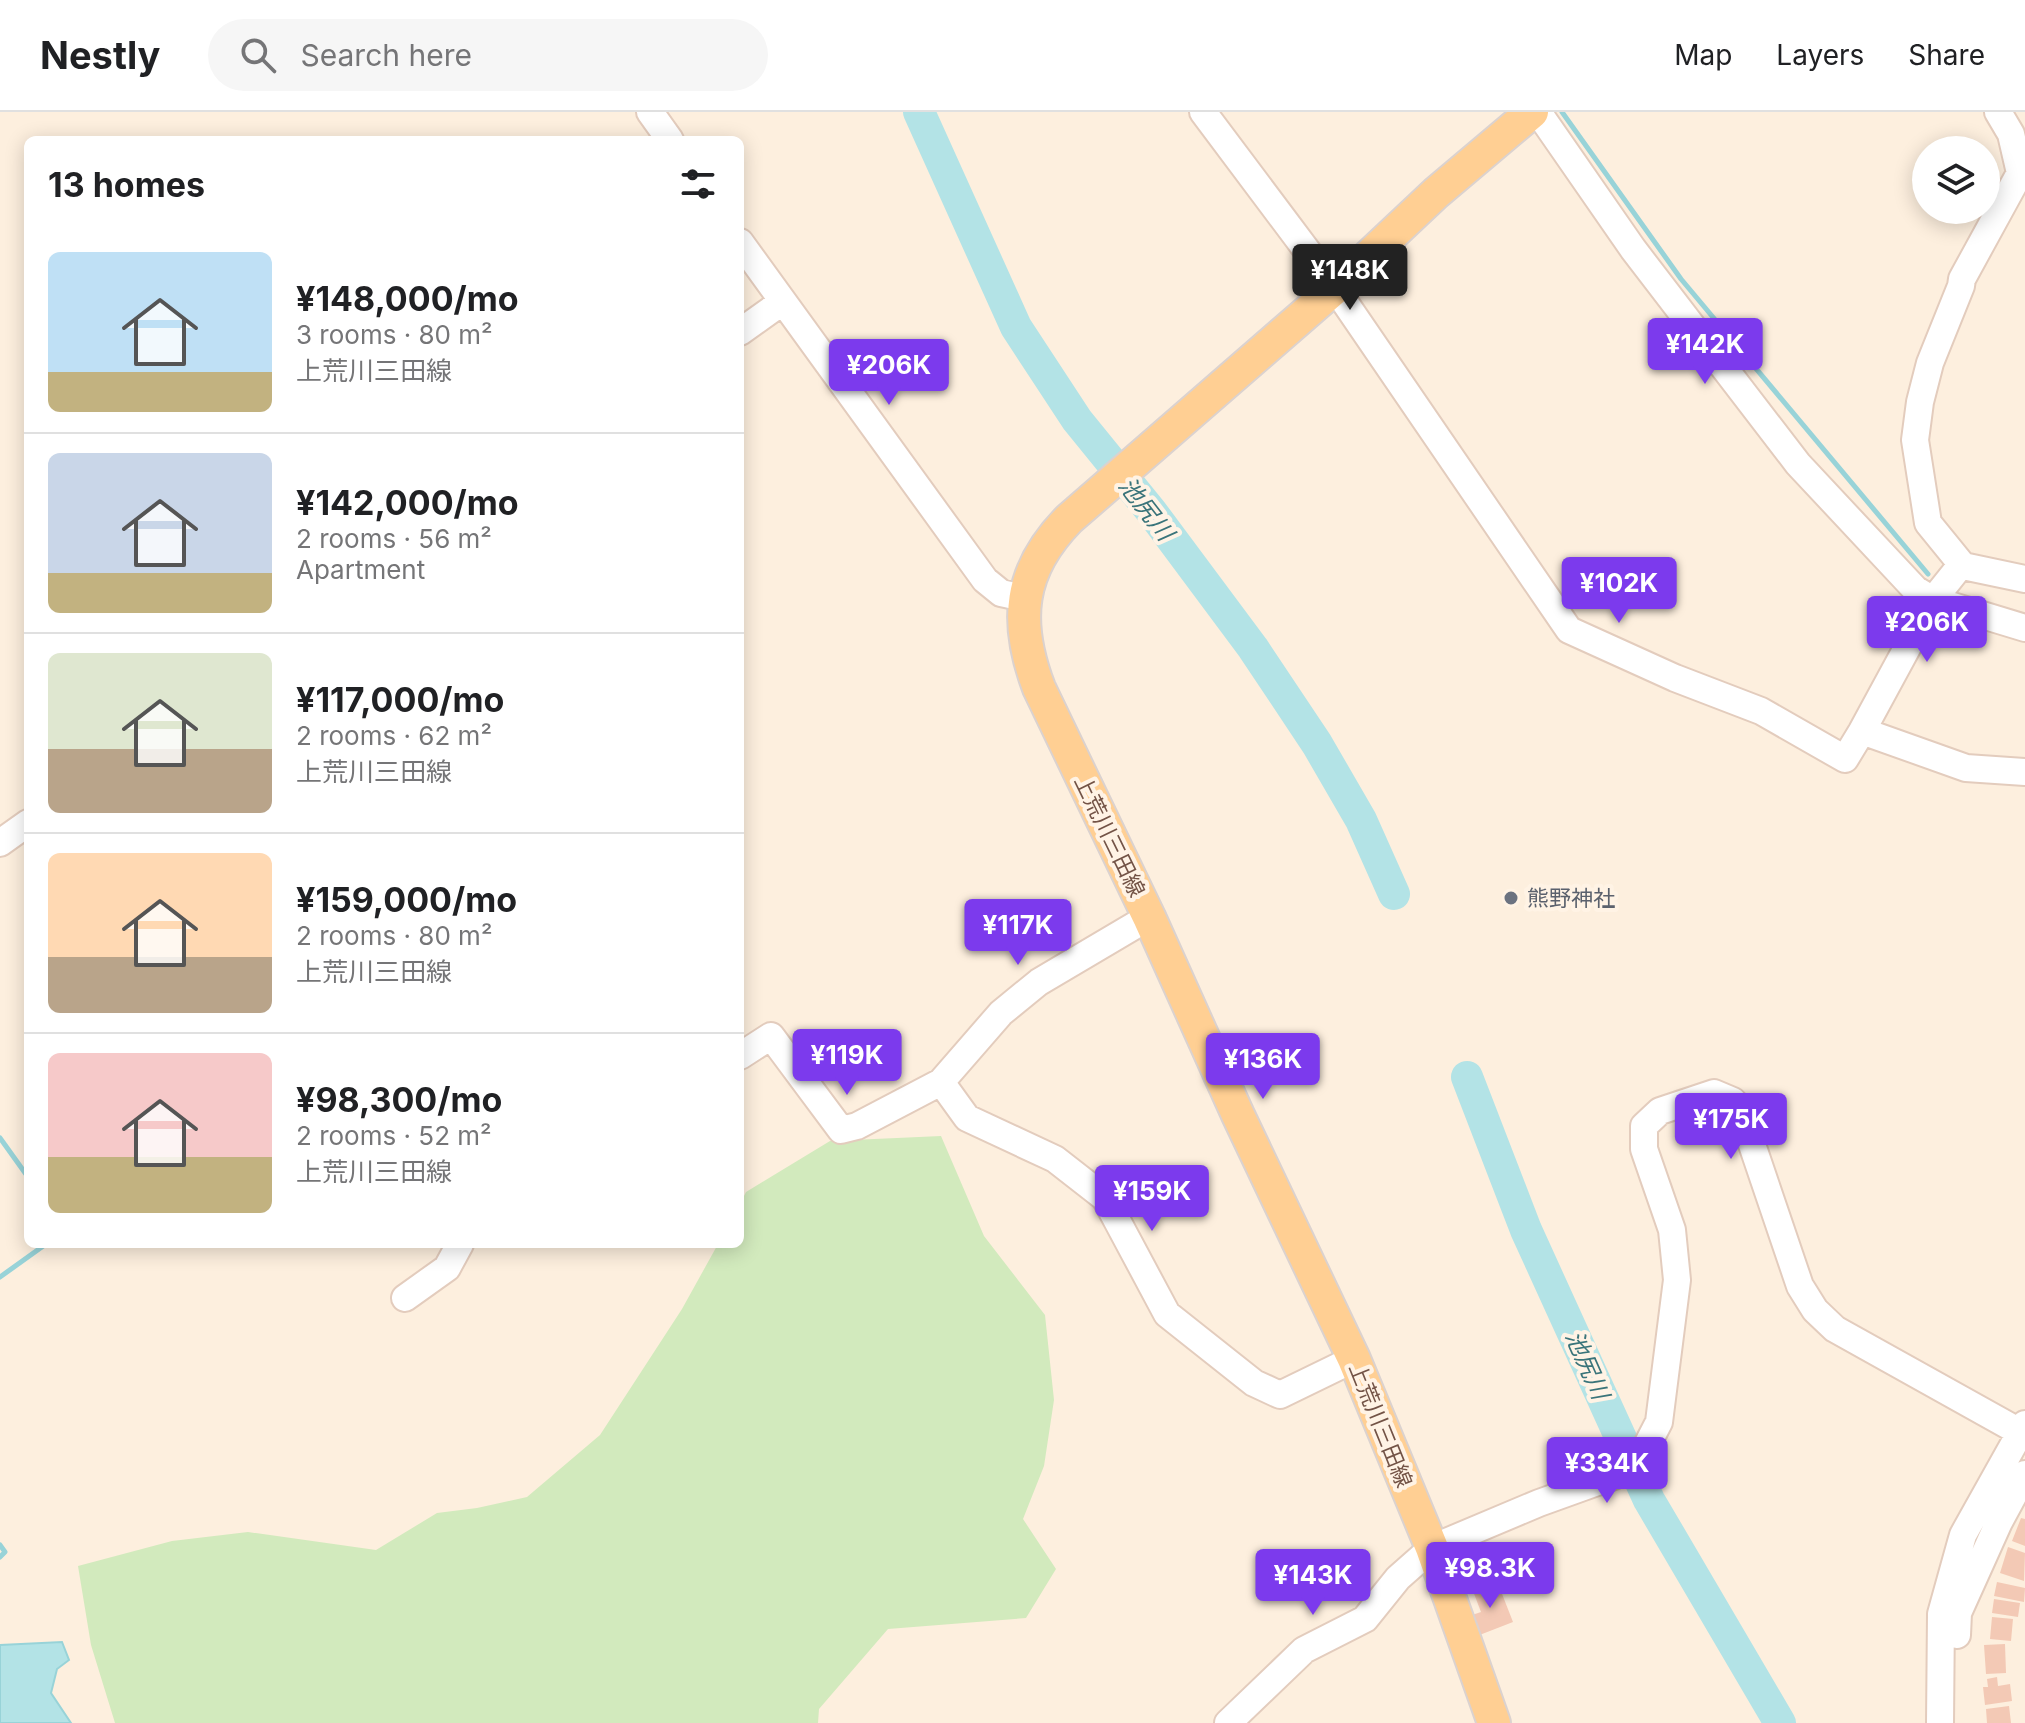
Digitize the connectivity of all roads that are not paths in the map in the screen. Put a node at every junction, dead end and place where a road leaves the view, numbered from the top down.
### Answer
1 (650, 112) edge
2 (1203, 112) edge
3 (1535, 112) edge
4 (1998, 112) edge
5 (667, 136) edge
6 (744, 248) edge
7 (1335, 288) junction
8 (782, 302) junction
9 (744, 329) edge
10 (1963, 566) junction
11 (2025, 579) edge
12 (1024, 598) junction
13 (1933, 600) junction
14 (2025, 628) edge
15 (1862, 731) junction
16 (2025, 772) edge
17 (24, 826) edge
18 (0, 843) edge
19 (1149, 917) junction
20 (744, 1053) edge
21 (941, 1082) junction
22 (458, 1248) edge
23 (405, 1298) dead end
24 (1354, 1359) junction
25 (2023, 1430) edge
26 (2025, 1474) edge
27 (1432, 1548) junction
28 (1228, 1723) edge
29 (1494, 1723) edge
30 (1940, 1723) edge
31 (1956, 1723) edge

1 - 5 street
2 - 7 street
3 - 7 main road, 上荒川三田線
3 - 13 street
4 - 10 street
6 - 8 street
7 - 12 main road, 上荒川三田線
7 - 15 street
8 - 9 street
8 - 12 street
10 - 11 street
10 - 13 street
12 - 19 main road, 上荒川三田線
13 - 14 street
13 - 15 street
15 - 16 street
17 - 18 street
19 - 21 street
19 - 24 main road, 上荒川三田線
20 - 21 street
21 - 24 street
22 - 23 street
24 - 27 main road, 上荒川三田線
25 - 27 street
25 - 30 street
26 - 31 street
27 - 28 street
27 - 29 main road, 上荒川三田線

